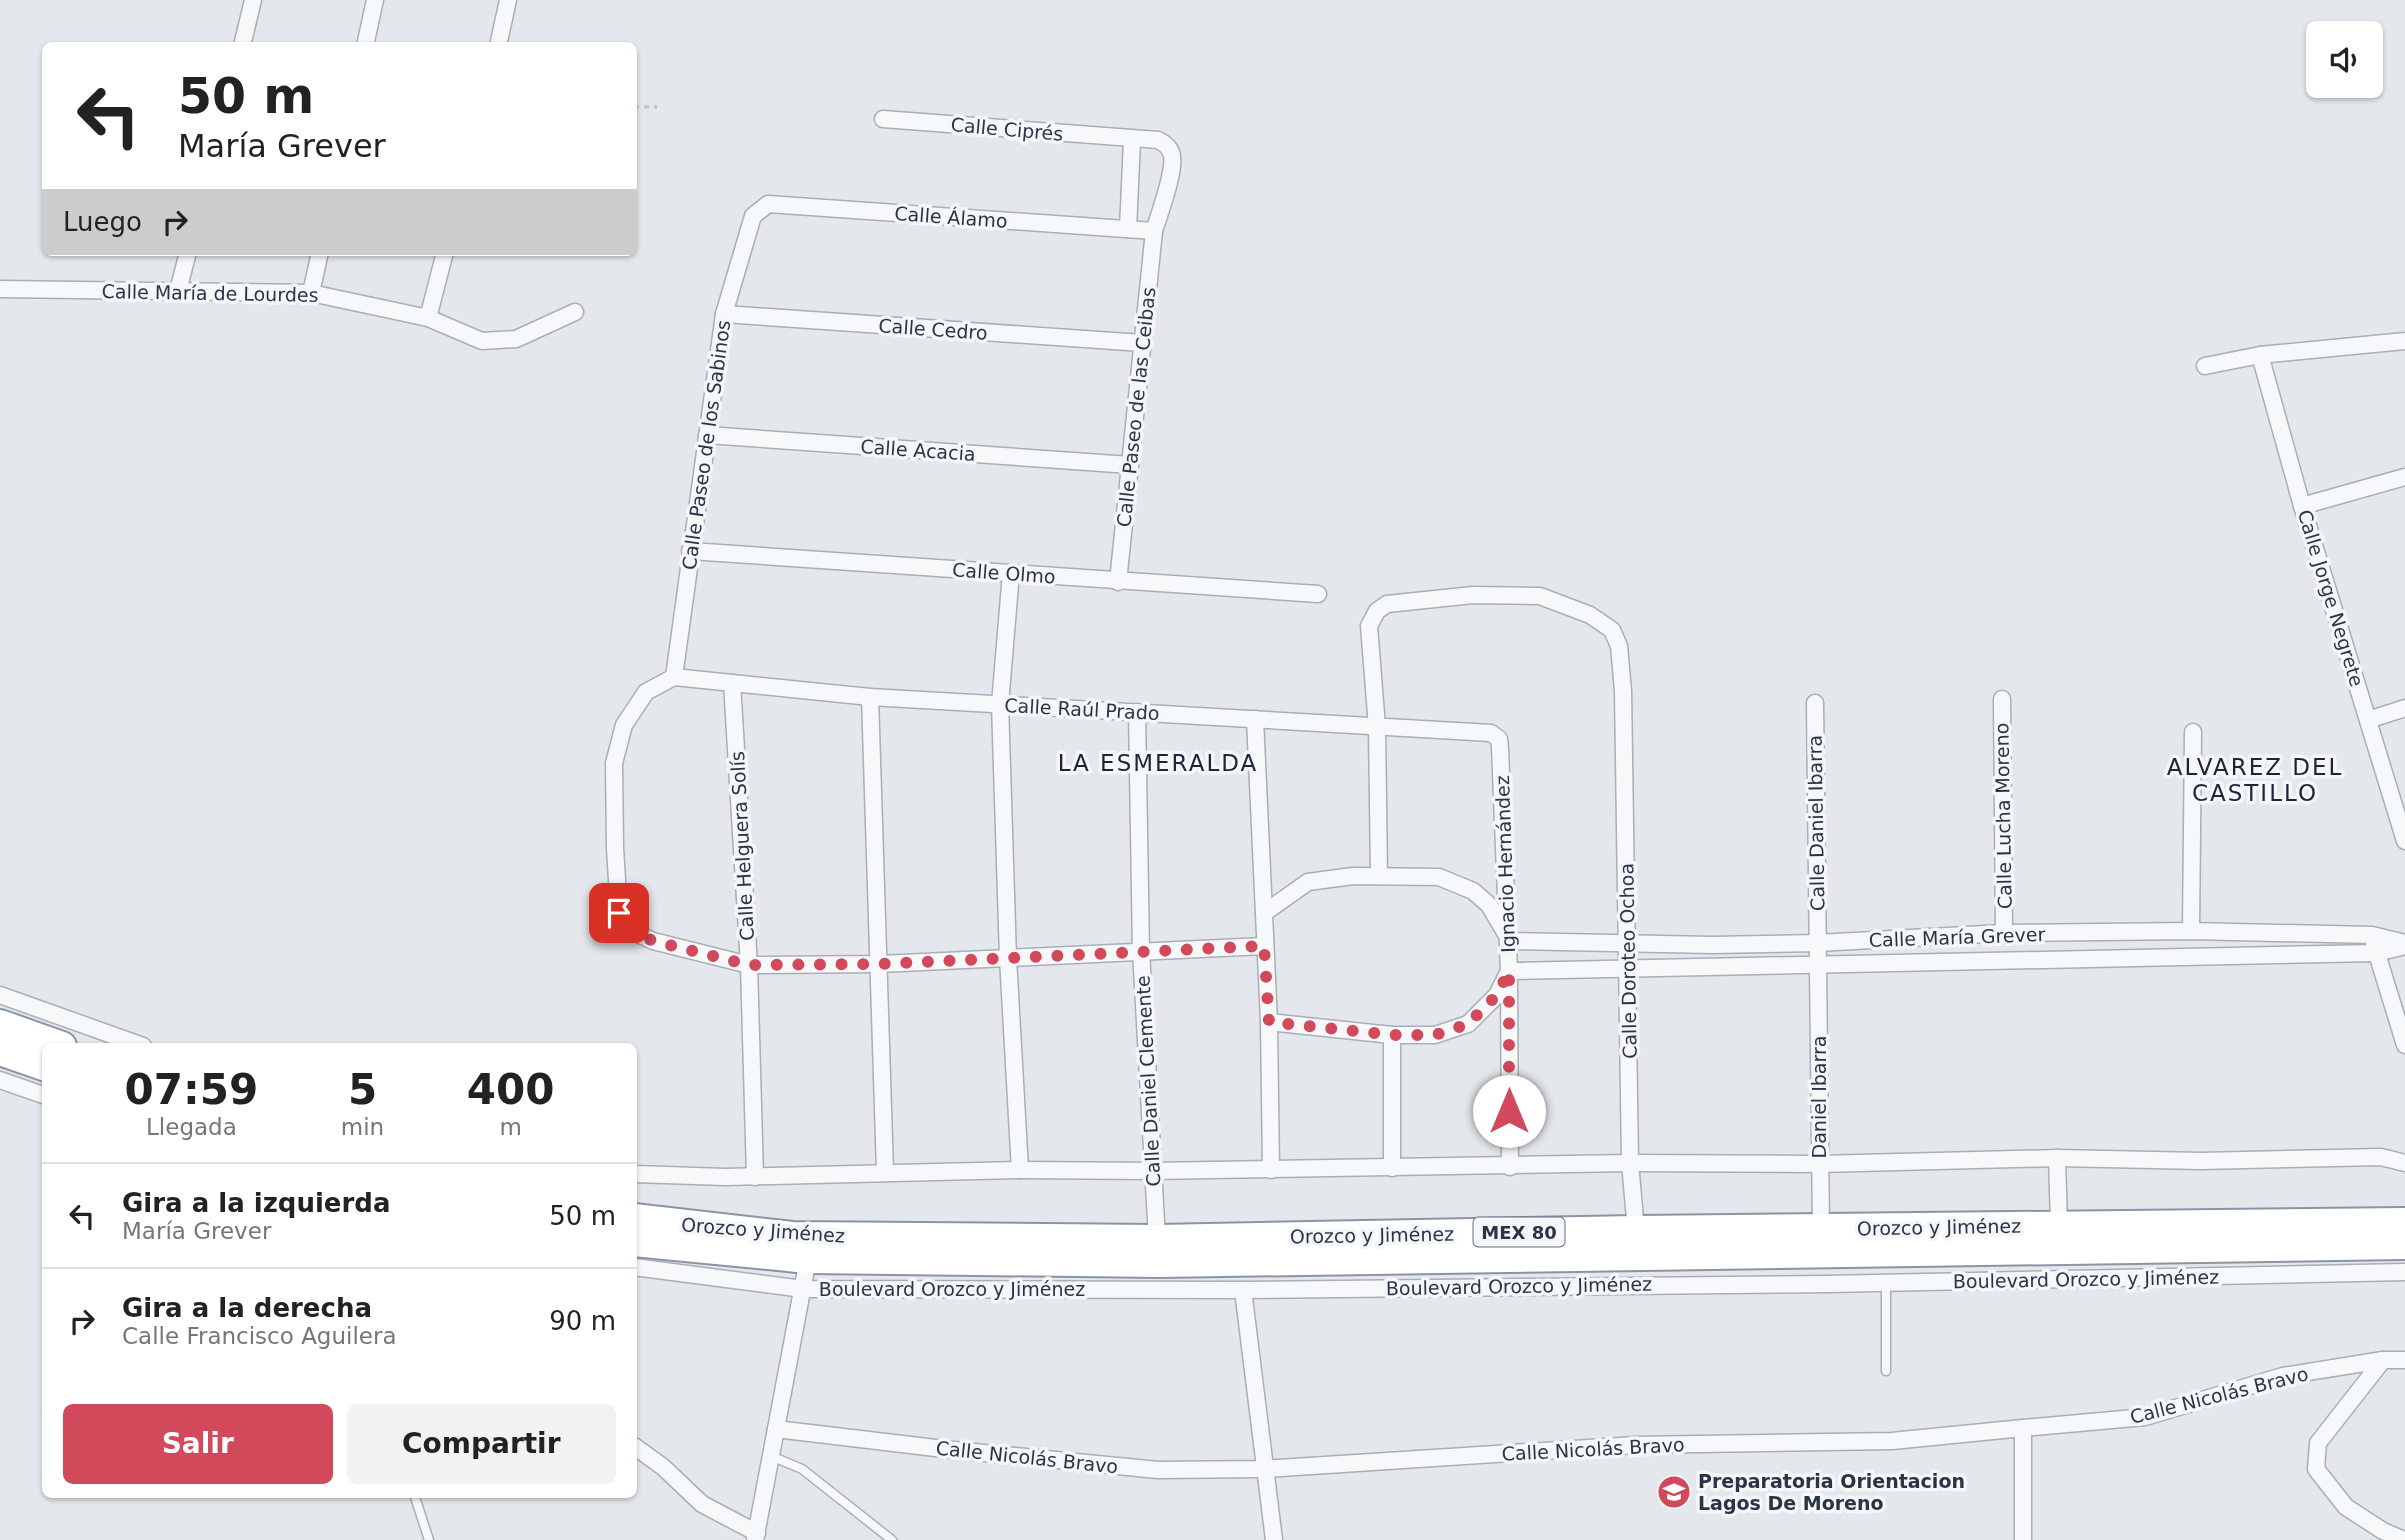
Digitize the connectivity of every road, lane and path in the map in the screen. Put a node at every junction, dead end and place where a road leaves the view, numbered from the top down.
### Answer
1 (253, 0) edge
2 (375, 0) edge
3 (508, 0) edge
4 (243, 42) edge
5 (366, 42) edge
6 (499, 42) edge
7 (637, 107) edge
8 (657, 107) dead end
9 (883, 119) dead end
10 (1132, 139) junction
11 (753, 216) joint
12 (1128, 229) junction
13 (1154, 231) junction
14 (187, 256) edge
15 (319, 256) edge
16 (444, 256) edge
17 (0, 289) edge
18 (178, 291) junction
19 (311, 293) junction
20 (575, 312) dead end
21 (724, 314) junction
22 (428, 318) junction
23 (2405, 341) edge
24 (1142, 343) junction
25 (2259, 355) junction
26 (2205, 366) dead end
27 (707, 435) junction
28 (1130, 465) junction
29 (2405, 477) edge
30 (2302, 506) junction
31 (690, 551) junction
32 (1011, 573) junction
33 (1118, 582) junction
34 (1318, 594) dead end
35 (674, 677) junction
36 (732, 683) junction
37 (870, 697) junction
38 (2002, 699) dead end
39 (1815, 703) dead end
40 (1000, 704) junction
41 (2405, 708) edge
42 (1137, 712) junction
43 (1255, 719) junction
44 (2368, 720) junction
45 (1377, 727) junction
46 (2193, 732) dead end
47 (1491, 733) joint
48 (2404, 833) edge
49 (1379, 876) junction
50 (1264, 913) junction
51 (2191, 931) junction
52 (2004, 933) junction
53 (2372, 934) junction
54 (1508, 938) junction
55 (1628, 943) junction
56 (1817, 943) junction
57 (2405, 944) edge
58 (1264, 946) junction
59 (1141, 951) junction
60 (2376, 953) junction
61 (1008, 958) junction
62 (880, 964) junction
63 (749, 965) junction
64 (1818, 965) junction
65 (1628, 969) junction
66 (1509, 971) junction
67 (0, 995) edge
68 (1269, 1022) junction
69 (0, 1024) edge
70 (1392, 1035) junction
71 (54, 1043) edge
72 (135, 1043) edge
73 (2405, 1045) edge
74 (0, 1051) edge
75 (42, 1066) edge
76 (0, 1080) edge
77 (42, 1095) edge
78 (2057, 1158) junction
79 (1630, 1163) junction
80 (2405, 1163) edge
81 (1819, 1164) junction
82 (1510, 1167) junction
83 (1392, 1168) junction
84 (1020, 1170) junction
85 (1270, 1170) junction
86 (1153, 1171) junction
87 (885, 1172) junction
88 (637, 1174) edge
89 (755, 1177) junction
90 (637, 1218) edge
91 (2405, 1222) edge
92 (2059, 1225) junction
93 (1821, 1228) junction
94 (1636, 1230) junction
95 (1157, 1239) junction
96 (637, 1242) edge
97 (2405, 1245) edge
98 (808, 1259) junction
99 (637, 1267) edge
100 (2405, 1272) edge
101 (1886, 1283) junction
102 (803, 1289) junction
103 (1243, 1290) junction
104 (2383, 1360) junction
105 (2405, 1360) edge
106 (1886, 1371) dead end
107 (2023, 1428) junction
108 (776, 1429) junction
109 (637, 1448) edge
110 (771, 1456) junction
111 (1264, 1469) junction
112 (415, 1498) edge
113 (756, 1536) edge
114 (429, 1540) edge
115 (892, 1540) edge
116 (1274, 1540) edge
117 (2023, 1540) edge
118 (2404, 1540) edge

1 - 4 street
2 - 5 street
3 - 6 street
7 - 8 path
9 - 10 street, Calle Ciprés
10 - 12 street
10 - 13 street, Calle Ciprés
11 - 12 street, Calle Álamo
11 - 21 street, Calle Paseo de los Sabinos
12 - 13 street, Calle Álamo
13 - 24 street, Calle Paseo de las Ceibas
14 - 18 street
15 - 19 street
16 - 22 street
17 - 18 street, Calle María de Lourdes
18 - 19 street, Calle María de Lourdes
19 - 22 street, Calle María de Lourdes
20 - 22 street, Calle María de Lourdes
21 - 24 street, Calle Cedro
21 - 27 street, Calle Paseo de los Sabinos
23 - 25 street
24 - 28 street, Calle Paseo de las Ceibas
25 - 26 street
25 - 30 street, Calle Jorge Negrete
27 - 28 street, Calle Acacia
27 - 31 street, Calle Paseo de los Sabinos
28 - 33 street, Calle Paseo de las Ceibas
29 - 30 street
30 - 44 street, Calle Jorge Negrete
31 - 32 street, Calle Olmo
31 - 35 street, Calle Paseo de los Sabinos
32 - 33 street, Calle Olmo
32 - 40 street
33 - 34 street, Calle Olmo
35 - 36 street, Calle Raúl Prado
35 - 63 street
36 - 37 street, Calle Raúl Prado
36 - 63 street, Calle Helguera Solís
37 - 40 street, Calle Raúl Prado
37 - 62 street
38 - 52 street, Calle Lucha Moreno
39 - 56 street, Calle Daniel Ibarra
40 - 42 street, Calle Raúl Prado
40 - 61 street
41 - 44 street
42 - 43 street, Calle Raúl Prado
42 - 59 street, Calle Daniel Clemente
43 - 45 street, Calle Raúl Prado
43 - 50 street
44 - 48 street, Calle Jorge Negrete
45 - 47 street, Calle Raúl Prado
45 - 49 street
45 - 55 street, Calle Doroteo Ochoa
46 - 51 street
47 - 54 street, Ignacio Hernández
49 - 50 street
49 - 54 street
50 - 58 street
51 - 52 street, Calle María Grever
51 - 53 street, Calle María Grever
52 - 56 street, Calle María Grever
53 - 57 street, Calle María Grever
53 - 60 street
54 - 55 street, Calle María Grever
54 - 66 street, Ignacio Hernández
55 - 56 street, Calle María Grever
55 - 65 street, Calle Doroteo Ochoa
56 - 64 street, Calle Daniel Ibarra
57 - 60 street, Calle María Grever
58 - 59 street
58 - 68 street
59 - 61 street
59 - 86 street, Calle Daniel Clemente
60 - 64 street, Calle María Grever
60 - 73 street
61 - 62 street
61 - 84 street
62 - 63 street
62 - 87 street
63 - 89 street, Calle Helguera Solís
64 - 65 street, Calle María Grever
64 - 81 street, Daniel Ibarra
65 - 66 street, Calle María Grever
65 - 79 street, Calle Doroteo Ochoa
66 - 70 street
66 - 82 street, Ignacio Hernández
67 - 72 street
68 - 70 street
68 - 85 street
69 - 71 highway
70 - 83 street
74 - 75 highway
76 - 77 street
78 - 80 street
78 - 81 street
78 - 92 street
79 - 81 street
79 - 82 street
79 - 94 street, Calle Doroteo Ochoa
81 - 93 street, Daniel Ibarra
82 - 83 street
83 - 85 street
84 - 86 street
84 - 87 street
85 - 86 street
86 - 95 street, Calle Daniel Clemente
87 - 89 street
88 - 89 street
90 - 95 highway, Orozco y Jiménez / MEX 80
91 - 92 highway, Orozco y Jiménez / MEX 80
92 - 93 highway, Orozco y Jiménez / MEX 80
93 - 94 highway, Orozco y Jiménez / MEX 80
94 - 95 highway, Orozco y Jiménez / MEX 80
96 - 98 highway, Orozco y Jiménez / MEX 80
97 - 98 highway, Orozco y Jiménez / MEX 80
98 - 102 street
99 - 102 street, Boulevard Orozco y Jiménez
100 - 101 street, Boulevard Orozco y Jiménez
101 - 103 street, Boulevard Orozco y Jiménez
101 - 106 lane
102 - 103 street, Boulevard Orozco y Jiménez
102 - 108 street
103 - 111 street
104 - 105 street, Calle Nicolás Bravo
104 - 107 street, Calle Nicolás Bravo
104 - 118 street
107 - 111 street, Calle Nicolás Bravo
107 - 117 street
108 - 110 street
108 - 111 street, Calle Nicolás Bravo
109 - 113 street
110 - 113 street
110 - 115 lane
111 - 116 street
112 - 114 lane

